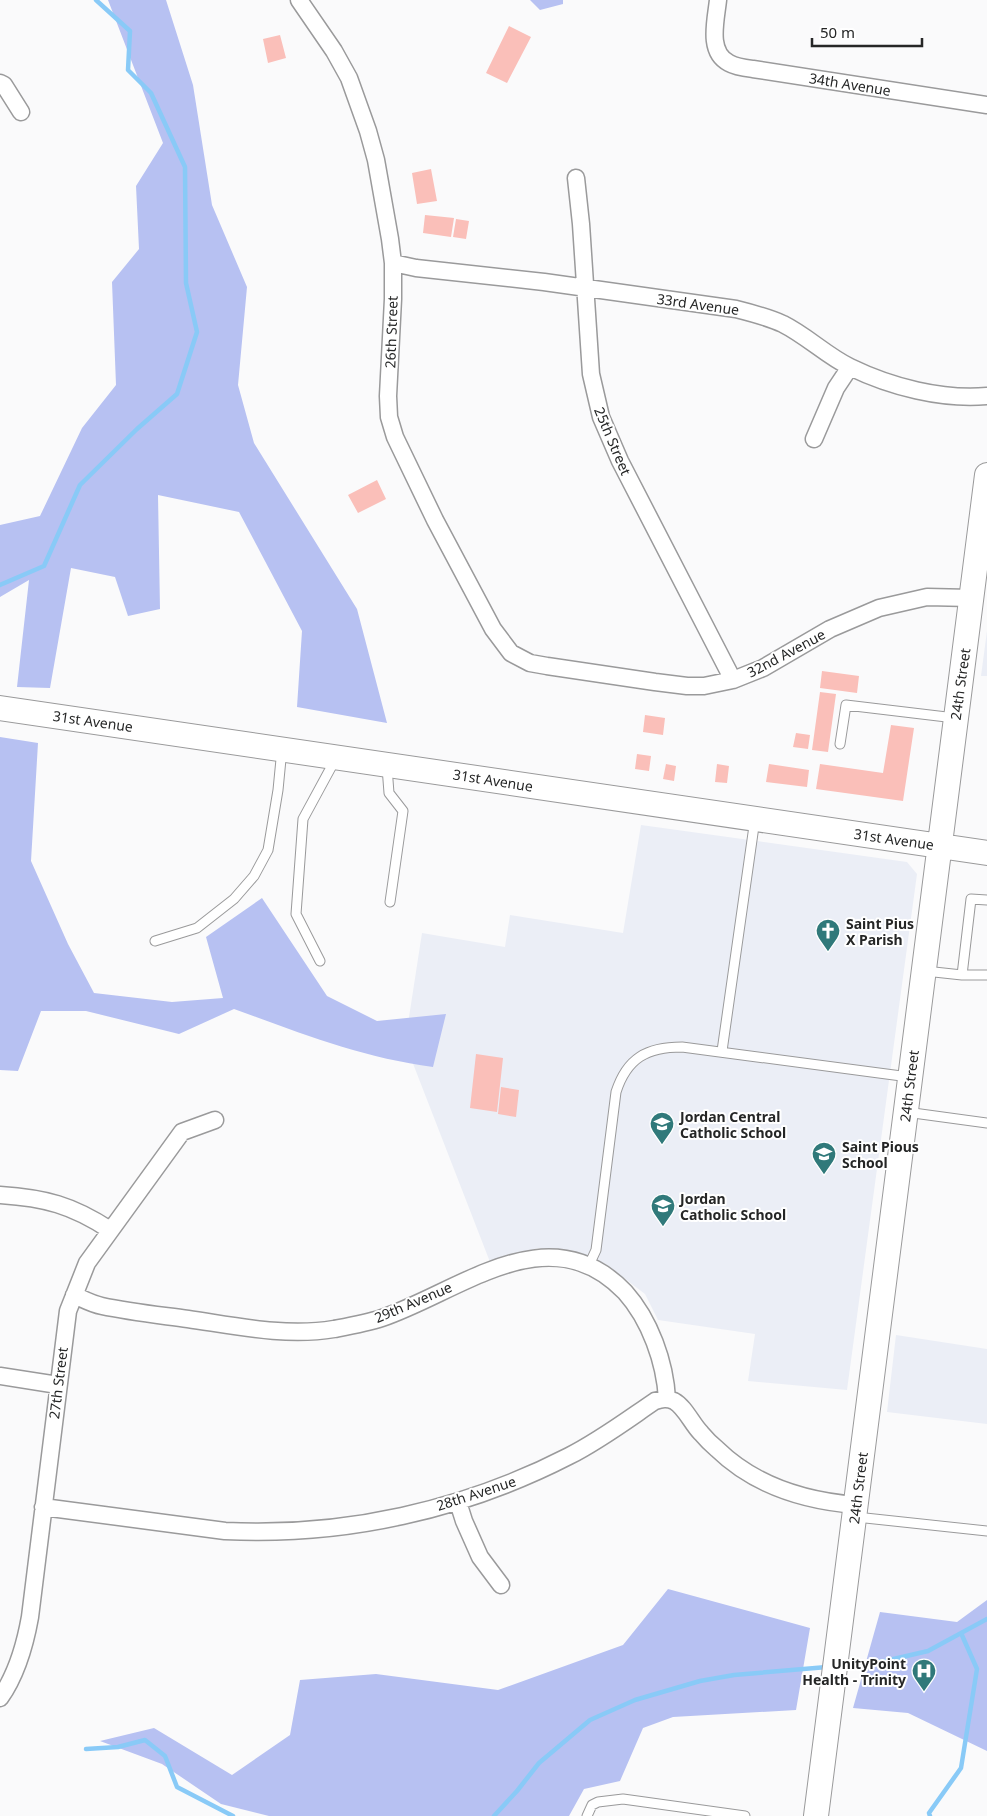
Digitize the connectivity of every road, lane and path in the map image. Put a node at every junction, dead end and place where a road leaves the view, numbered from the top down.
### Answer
1 (299, 0) edge
2 (718, 0) edge
3 (0, 83) edge
4 (987, 105) edge
5 (21, 112) dead end
6 (576, 178) dead end
7 (393, 264) junction
8 (585, 289) junction
9 (850, 367) junction
10 (987, 396) edge
11 (814, 439) dead end
12 (987, 475) edge
13 (971, 598) junction
14 (511, 653) joint
15 (733, 680) junction
16 (0, 708) edge
17 (955, 718) junction
18 (840, 744) dead end
19 (282, 749) junction
20 (336, 757) junction
21 (387, 764) junction
22 (754, 819) junction
23 (939, 846) junction
24 (987, 853) edge
25 (987, 900) edge
26 (390, 902) dead end
27 (155, 941) dead end
28 (320, 961) dead end
29 (923, 971) junction
30 (962, 975) junction
31 (987, 975) edge
32 (722, 1051) junction
33 (910, 1077) junction
34 (905, 1112) junction
35 (215, 1120) dead end
36 (987, 1123) edge
37 (0, 1195) edge
38 (110, 1230) junction
39 (589, 1265) junction
40 (74, 1295) junction
41 (0, 1376) edge
42 (58, 1385) junction
43 (667, 1399) junction
44 (458, 1502) junction
45 (42, 1508) junction
46 (855, 1511) junction
47 (987, 1531) edge
48 (501, 1586) dead end
49 (0, 1698) edge
50 (586, 1816) edge
51 (745, 1816) edge
52 (816, 1816) edge

1 - 7 street, 26th Street
2 - 4 street, 34th Avenue
3 - 5 street
6 - 8 street, 25th Street
7 - 8 street, 33rd Avenue
7 - 14 street, 26th Street
8 - 9 street, 33rd Avenue
8 - 15 street, 25th Street
9 - 10 street, 33rd Avenue
9 - 11 street
12 - 13 street, 24th Street
13 - 15 street, 32nd Avenue
13 - 17 street, 24th Street
14 - 15 street, 32nd Avenue
16 - 19 street, 31st Avenue
17 - 18 lane
17 - 23 street, 24th Street
19 - 20 street, 31st Avenue
19 - 27 lane
20 - 21 street, 31st Avenue
20 - 28 lane
21 - 22 street, 31st Avenue
21 - 26 lane
22 - 23 street, 31st Avenue
22 - 32 lane
23 - 24 street, 31st Avenue
23 - 29 street, 24th Street
25 - 30 lane
29 - 30 lane
29 - 33 street, 24th Street
30 - 31 lane
32 - 33 lane
32 - 39 lane
33 - 34 street, 24th Street
34 - 36 lane
34 - 46 street, 24th Street
35 - 38 street, 27th Street
37 - 38 street
38 - 40 street, 27th Street
39 - 40 street, 29th Avenue
39 - 43 street, 29th Avenue
40 - 42 street, 27th Street
41 - 42 street
42 - 45 street, 27th Street
43 - 44 street, 28th Avenue
43 - 46 street
44 - 45 street, 28th Avenue
44 - 48 street
45 - 49 street, 27th Street
46 - 47 lane
46 - 52 street, 24th Street
50 - 51 lane

